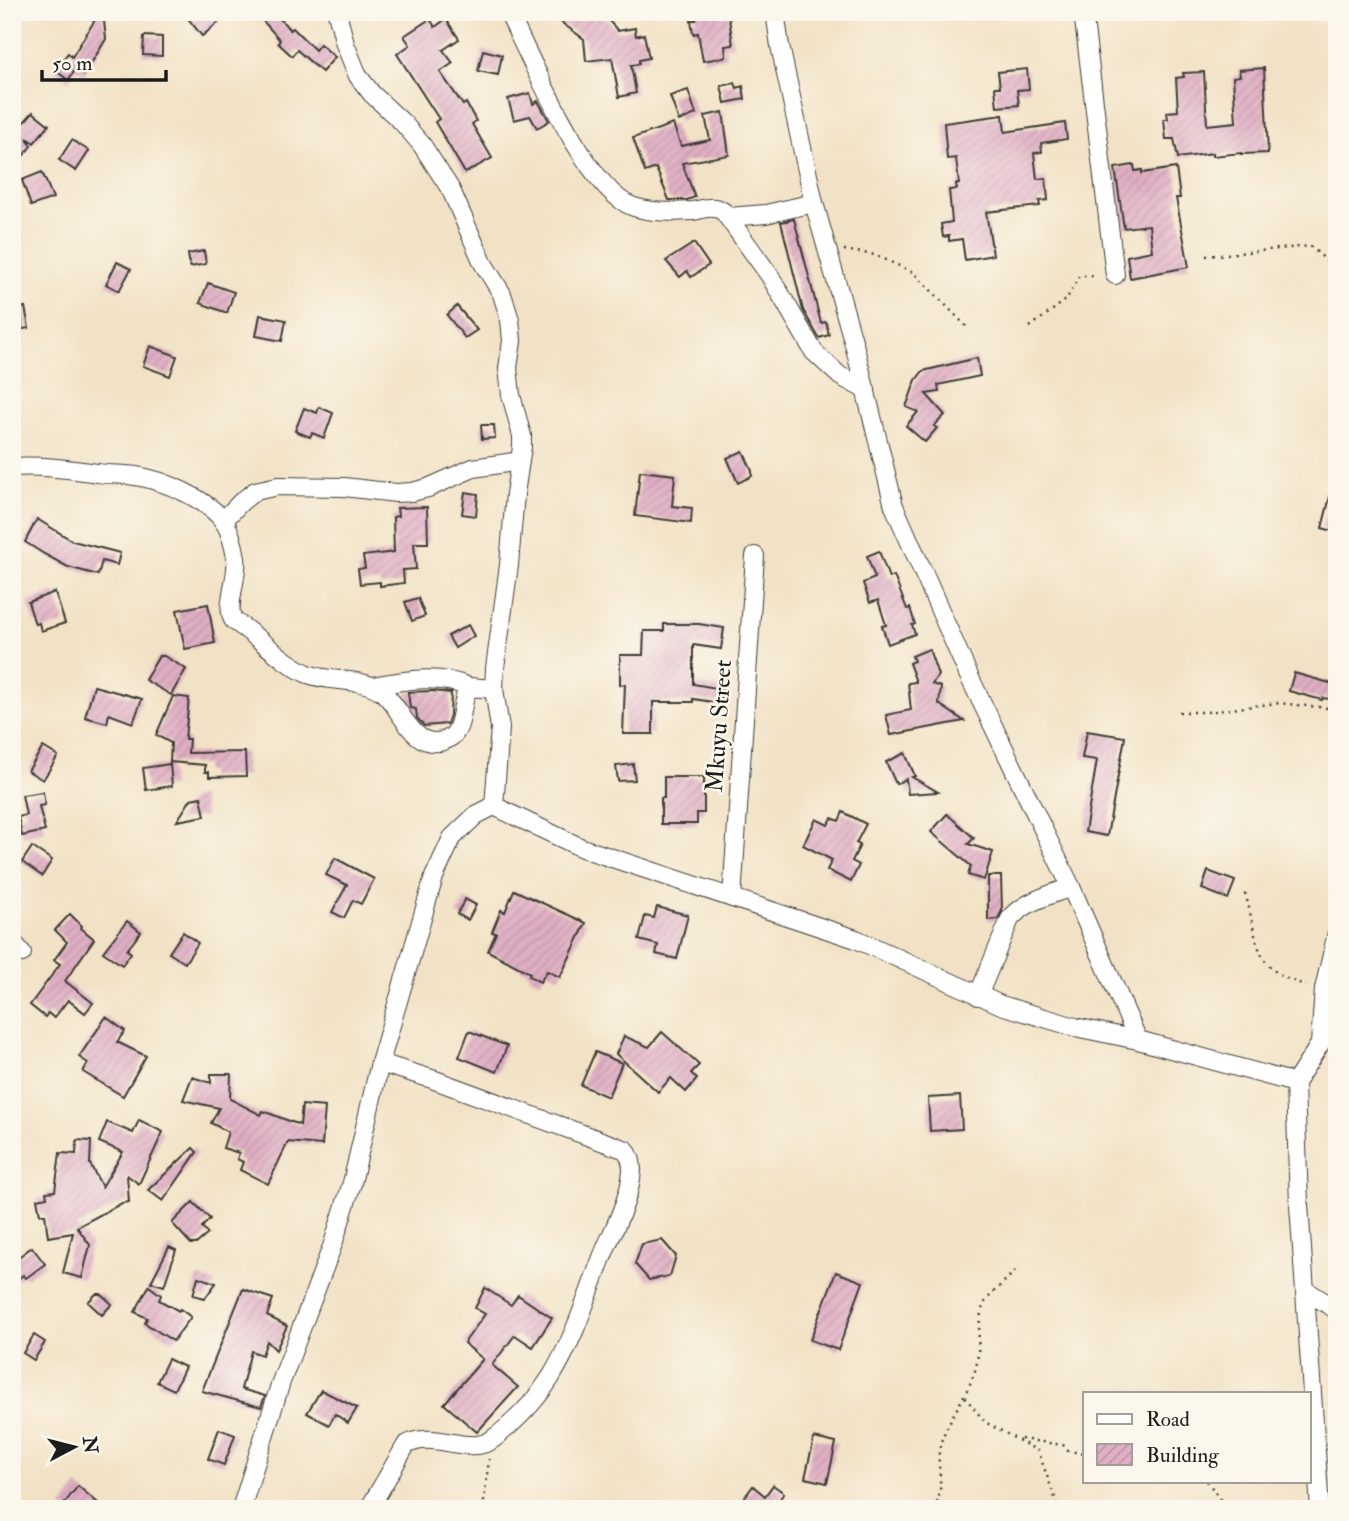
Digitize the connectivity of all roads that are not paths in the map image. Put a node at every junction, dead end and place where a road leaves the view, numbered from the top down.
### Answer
1 (337, 12) edge
2 (508, 12) edge
3 (775, 12) edge
4 (1083, 12) edge
5 (814, 204) junction
6 (728, 217) junction
7 (1115, 275) road end
8 (866, 390) junction
9 (520, 461) junction
10 (12, 467) edge
11 (223, 521) junction
12 (755, 556) dead end
13 (373, 686) junction
14 (469, 687) junction
15 (494, 689) junction
16 (494, 806) junction
17 (1071, 887) junction
18 (732, 898) junction
19 (1337, 933) edge
20 (978, 996) junction
21 (1138, 1040) junction
22 (380, 1063) junction
23 (1295, 1083) junction
24 (1305, 1290) junction
25 (1337, 1310) edge
26 (241, 1509) edge
27 (369, 1509) edge
28 (1320, 1509) edge

1 - 9 street
2 - 6 street
3 - 5 street
4 - 7 street
5 - 6 street
5 - 8 street
6 - 8 street
8 - 17 street
9 - 11 street
9 - 15 street
10 - 11 street
11 - 13 street
12 - 18 street, Mkuyu Street
13 - 14 street
13 - 14 street
14 - 15 street
15 - 16 street
16 - 18 street
16 - 22 street
17 - 20 street
17 - 21 street
18 - 20 street
19 - 23 street
20 - 21 street
21 - 23 street
22 - 26 street
22 - 27 street
23 - 24 street
24 - 25 street
24 - 28 street

